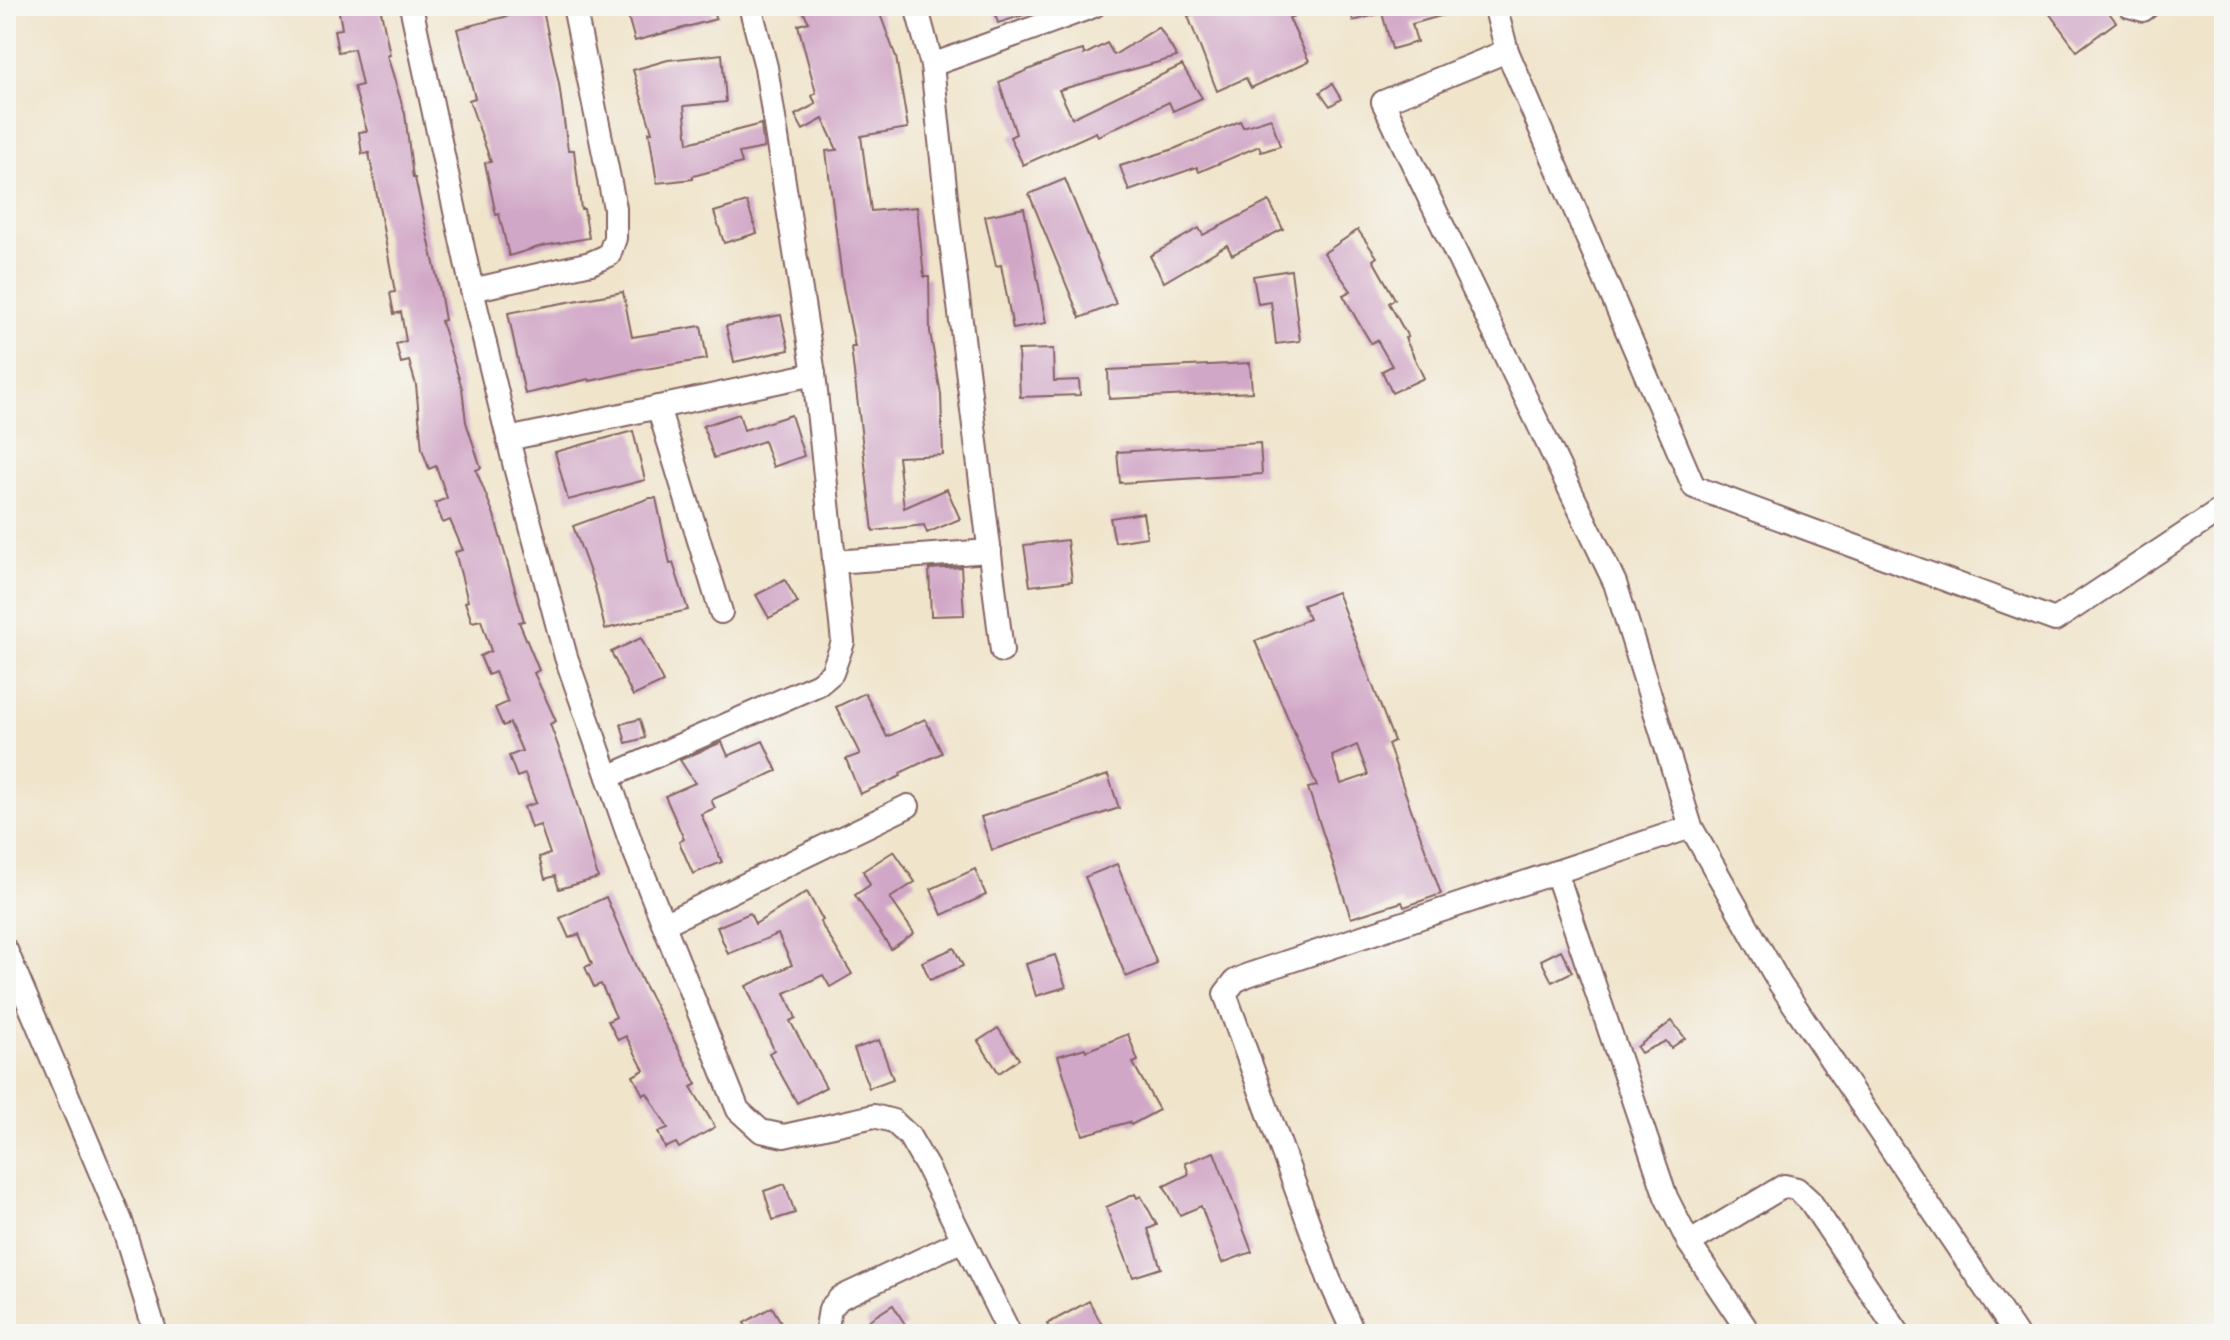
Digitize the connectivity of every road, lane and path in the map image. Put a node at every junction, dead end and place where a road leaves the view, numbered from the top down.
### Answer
1 (411, 6) edge
2 (574, 6) edge
3 (750, 6) edge
4 (916, 6) edge
5 (1094, 6) edge
6 (1495, 6) edge
7 (2129, 6) edge
8 (2148, 6) edge
9 (1068, 10) edge
10 (1507, 51) junction
11 (932, 65) junction
12 (472, 290) junction
13 (814, 374) junction
14 (658, 407) junction
15 (508, 439) junction
16 (2224, 508) edge
17 (990, 551) junction
18 (834, 562) junction
19 (721, 612) dead end
20 (1002, 651) dead end
21 (608, 777) junction
22 (908, 806) dead end
23 (1691, 827) junction
24 (1556, 872) junction
25 (664, 924) junction
26 (6, 950) edge
27 (963, 1240) junction
28 (1689, 1243) junction
29 (156, 1334) edge
30 (826, 1334) edge
31 (1010, 1334) edge
32 (1354, 1334) edge
33 (1750, 1334) edge
34 (1899, 1334) edge
35 (2016, 1334) edge

1 - 12 street
2 - 12 street
3 - 13 street
4 - 11 street
5 - 9 street
6 - 10 street
7 - 8 street
9 - 11 street
10 - 16 street
10 - 23 street
11 - 17 street
12 - 15 street
13 - 14 street
13 - 18 street
14 - 15 street
14 - 19 street
15 - 21 street
17 - 18 street
17 - 20 street
18 - 21 street
21 - 25 street
22 - 25 street
23 - 24 street
23 - 35 street
24 - 28 street
24 - 32 street
25 - 27 street
26 - 29 street
27 - 30 street
27 - 31 street
28 - 33 street
28 - 34 street

